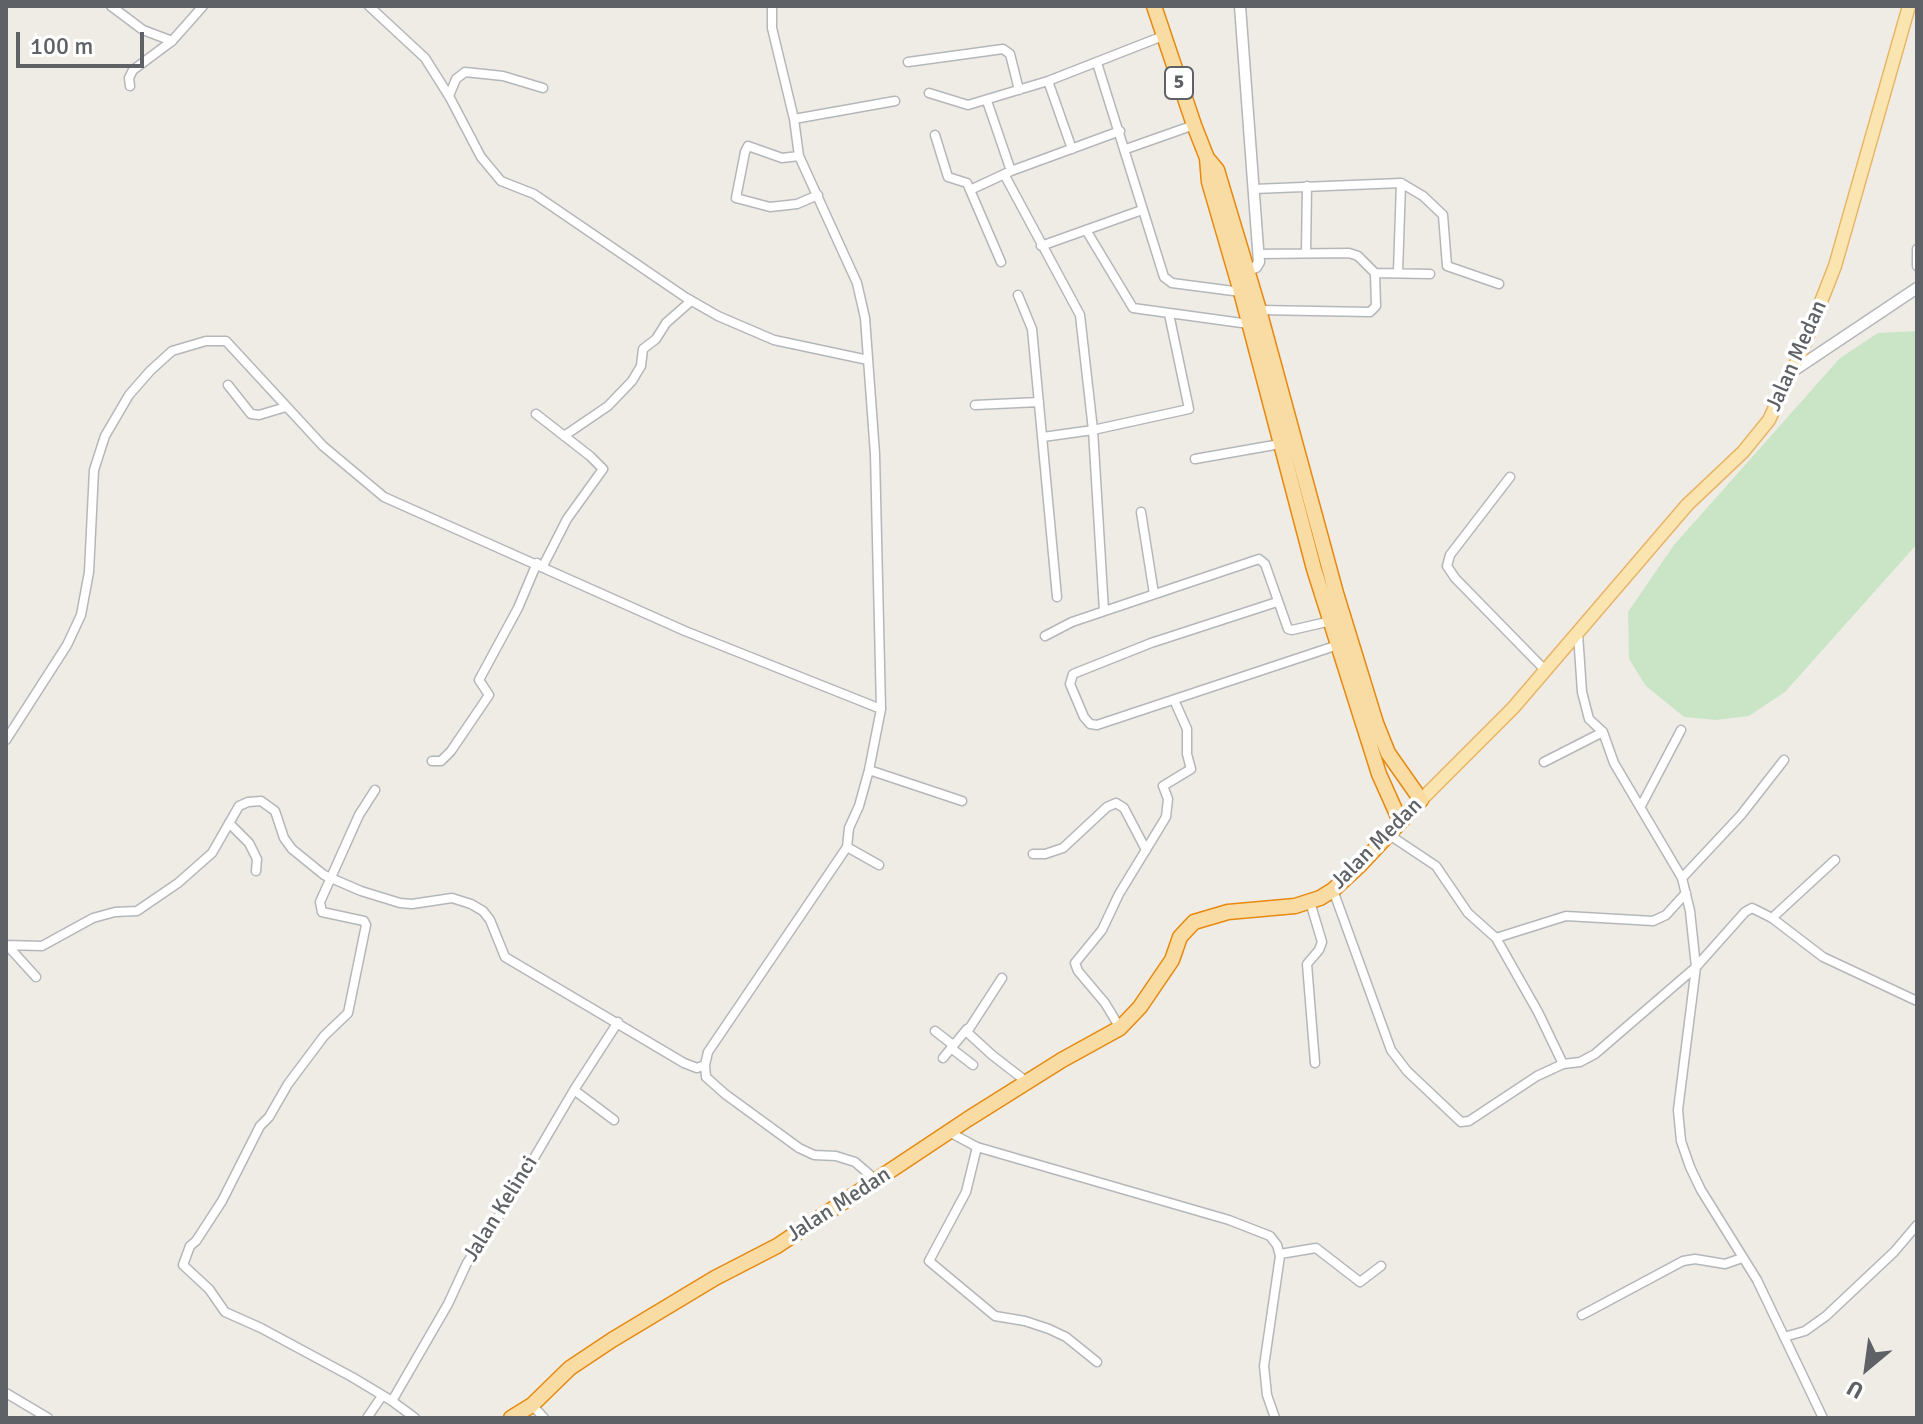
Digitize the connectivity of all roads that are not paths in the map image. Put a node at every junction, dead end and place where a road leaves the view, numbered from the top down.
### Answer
1 (111, 6) edge
2 (203, 6) edge
3 (369, 6) edge
4 (772, 6) edge
5 (1154, 6) edge
6 (1240, 6) edge
7 (1909, 6) edge
8 (1163, 36) junction
9 (172, 41) junction
10 (908, 62) dead end
11 (1097, 63) junction
12 (1048, 81) junction
13 (130, 86) dead end
14 (543, 88) dead end
15 (1019, 90) junction
16 (929, 93) dead end
17 (449, 96) junction
18 (895, 101) dead end
19 (987, 101) junction
20 (794, 119) junction
21 (1194, 125) junction
22 (1120, 131) junction
23 (935, 135) dead end
24 (1072, 149) junction
25 (1126, 149) junction
26 (799, 156) junction
27 (1008, 173) junction
28 (1401, 183) junction
29 (1307, 186) junction
30 (1254, 189) junction
31 (970, 190) junction
32 (818, 195) junction
33 (1142, 210) junction
34 (1086, 230) junction
35 (1041, 246) junction
36 (1917, 249) edge
37 (1306, 253) junction
38 (1258, 254) junction
39 (1001, 262) dead end
40 (1917, 266) edge
41 (1242, 272) junction
42 (1398, 272) junction
43 (1375, 273) junction
44 (1430, 274) dead end
45 (1499, 284) dead end
46 (1916, 291) edge
47 (1241, 292) junction
48 (1018, 295) dead end
49 (691, 301) junction
50 (1259, 310) junction
51 (1169, 314) junction
52 (1249, 324) junction
53 (868, 360) junction
54 (1268, 370) junction
55 (1793, 371) junction
56 (228, 385) dead end
57 (1039, 402) junction
58 (975, 405) dead end
59 (286, 407) junction
60 (536, 414) dead end
61 (1093, 430) junction
62 (564, 436) junction
63 (1043, 437) junction
64 (1280, 444) junction
65 (1195, 459) dead end
66 (1510, 477) dead end
67 (1141, 512) dead end
68 (540, 565) junction
69 (1154, 594) junction
70 (1057, 597) dead end
71 (1277, 602) junction
72 (1104, 611) junction
73 (1331, 621) junction
74 (1578, 634) junction
75 (1045, 636) dead end
76 (1338, 645) junction
77 (1545, 670) junction
78 (1174, 700) junction
79 (881, 709) junction
80 (1681, 730) dead end
81 (1603, 732) junction
82 (6, 740) edge
83 (1784, 760) dead end
84 (432, 761) dead end
85 (1544, 762) dead end
86 (869, 770) junction
87 (375, 790) dead end
88 (1421, 800) junction
89 (962, 801) dead end
90 (1641, 806) junction
91 (1400, 821) junction
92 (229, 823) junction
93 (1388, 834) junction
94 (847, 847) junction
95 (1146, 850) junction
96 (1033, 854) dead end
97 (1835, 860) dead end
98 (879, 865) dead end
99 (256, 871) dead end
100 (330, 878) junction
101 (1682, 878) junction
102 (1333, 890) junction
103 (1686, 893) junction
104 (1310, 902) junction
105 (1772, 918) junction
106 (1496, 938) junction
107 (6, 945) edge
108 (1696, 967) junction
109 (36, 977) dead end
110 (1002, 978) dead end
111 (1917, 1001) edge
112 (618, 1022) junction
113 (1120, 1028) junction
114 (967, 1029) junction
115 (935, 1031) dead end
116 (952, 1046) junction
117 (943, 1058) dead end
118 (1315, 1063) dead end
119 (1563, 1064) junction
120 (705, 1065) junction
121 (973, 1065) dead end
122 (1027, 1082) junction
123 (574, 1090) junction
124 (614, 1120) dead end
125 (949, 1132) junction
126 (977, 1147) junction
127 (877, 1181) junction
128 (1917, 1225) edge
129 (1280, 1254) junction
130 (1742, 1258) junction
131 (1381, 1266) dead end
132 (1582, 1315) dead end
133 (1784, 1337) junction
134 (1097, 1362) dead end
135 (6, 1393) edge
136 (382, 1396) junction
137 (392, 1401) junction
138 (532, 1405) junction
139 (48, 1418) edge
140 (367, 1418) edge
141 (415, 1418) edge
142 (511, 1418) edge
143 (544, 1418) edge
144 (1275, 1418) edge
145 (1823, 1418) edge

1 - 9 street
2 - 9 street
3 - 17 street
4 - 20 street
5 - 8 highway, 5
6 - 30 street
7 - 55 main road, Jalan Medan
8 - 11 street
8 - 21 highway, 5
9 - 13 street
10 - 15 street
11 - 12 street
11 - 22 street
12 - 15 street
12 - 24 street
14 - 17 street
15 - 19 street
16 - 19 street
17 - 49 street
18 - 20 street
19 - 27 street
20 - 26 street
21 - 25 street
21 - 41 highway, 5
22 - 24 street
22 - 25 street
23 - 31 street
24 - 27 street
25 - 33 street
26 - 32 street
26 - 32 street
27 - 31 street
27 - 35 street
28 - 29 street
28 - 42 street
28 - 45 street
29 - 30 street
29 - 37 street
30 - 38 street
31 - 39 street
32 - 53 street
33 - 34 street
33 - 47 street
34 - 35 street
34 - 51 street
35 - 61 street
36 - 40 street
37 - 38 street
37 - 43 street
38 - 41 street
41 - 47 highway
41 - 50 highway
42 - 43 street
42 - 44 street
43 - 50 street
46 - 55 street
47 - 52 highway
48 - 57 street
49 - 53 street
49 - 62 street
50 - 54 highway
51 - 52 street
51 - 61 street
52 - 54 highway
53 - 79 street
54 - 64 highway
54 - 88 highway
55 - 74 main road, Jalan Medan
56 - 59 street
57 - 58 street
57 - 63 street
59 - 68 street
59 - 82 street
60 - 62 street
61 - 63 street
61 - 72 street
62 - 68 street
63 - 70 street
64 - 65 street
64 - 73 highway
66 - 77 street
67 - 69 street
68 - 79 street
68 - 84 street
69 - 71 street
69 - 72 street
71 - 73 street
71 - 78 street
72 - 75 street
73 - 76 highway
74 - 77 main road, Jalan Medan
74 - 81 street
76 - 78 street
76 - 91 highway
77 - 88 main road, Jalan Medan
78 - 95 street
79 - 86 street
80 - 90 street
81 - 85 street
81 - 90 street
83 - 101 street
86 - 89 street
86 - 94 street
87 - 100 street
88 - 91 highway, Jalan Medan
90 - 101 street
91 - 93 highway, Jalan Medan
92 - 99 street
92 - 100 street
92 - 107 street
93 - 102 highway, Jalan Medan
93 - 106 street
94 - 98 street
94 - 120 street
95 - 96 street
95 - 113 street
97 - 105 street
100 - 112 street
100 - 136 street
101 - 103 street
102 - 104 highway, Jalan Medan
102 - 119 street
103 - 106 street
103 - 108 street
104 - 113 highway, Jalan Medan
104 - 118 street
105 - 108 street
105 - 111 street
106 - 119 street
107 - 109 street
108 - 119 street
108 - 130 street
110 - 114 street
112 - 120 street
112 - 123 street, Jalan Kelinci
113 - 122 highway, Jalan Medan
114 - 116 street
114 - 122 street
115 - 116 street
116 - 117 street
116 - 121 street
120 - 127 street
122 - 125 highway, Jalan Medan
123 - 124 street
123 - 137 street, Jalan Kelinci
125 - 126 street
125 - 127 highway, Jalan Medan
126 - 129 street
126 - 134 street
127 - 138 highway, Jalan Medan
128 - 133 street
129 - 131 street
129 - 144 street
130 - 132 street
130 - 133 street
133 - 145 street
135 - 139 street
136 - 137 street
136 - 140 street
137 - 141 street
138 - 142 highway, Jalan Medan
138 - 143 street

